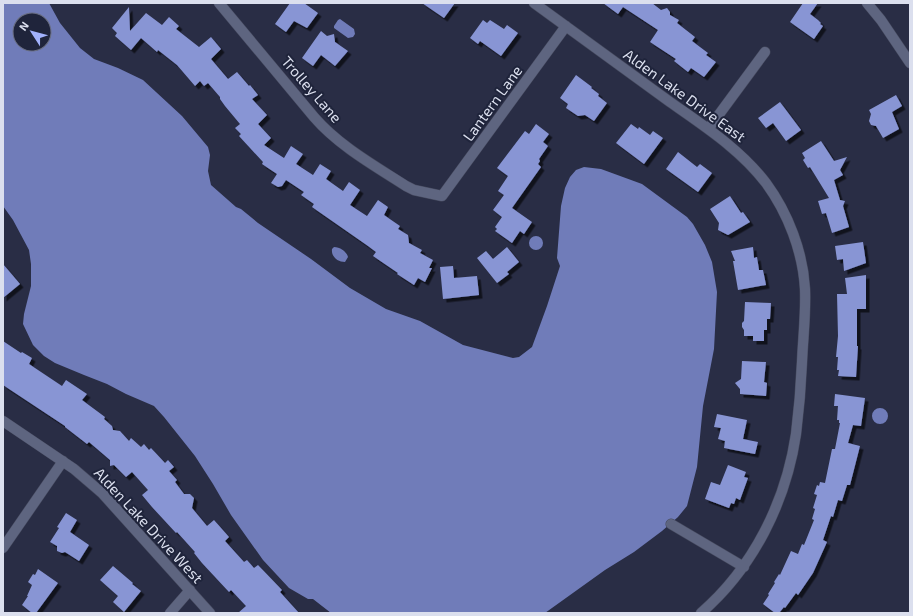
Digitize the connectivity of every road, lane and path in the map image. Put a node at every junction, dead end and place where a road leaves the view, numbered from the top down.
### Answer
1 (219, 3) edge
2 (534, 3) edge
3 (867, 3) edge
4 (566, 26) junction
5 (765, 52) dead end
6 (910, 63) edge
7 (709, 128) junction
8 (442, 196) joint
9 (3, 421) edge
10 (63, 461) junction
11 (671, 524) dead end
12 (3, 548) edge
13 (744, 567) junction
14 (190, 590) junction
15 (170, 613) edge
16 (210, 613) edge
17 (701, 613) edge

1 - 8 street, Trolley Lane
2 - 4 street, Alden Lake Drive East
3 - 6 street
4 - 7 street, Alden Lake Drive East
4 - 8 street, Lantern Lane
5 - 7 street
7 - 13 street, Alden Lake Drive East
9 - 10 street, Alden Lake Drive West
10 - 12 street
10 - 14 street, Alden Lake Drive West
11 - 13 street
13 - 17 street, Alden Lake Drive East
14 - 15 street
14 - 16 street, Alden Lake Drive West

